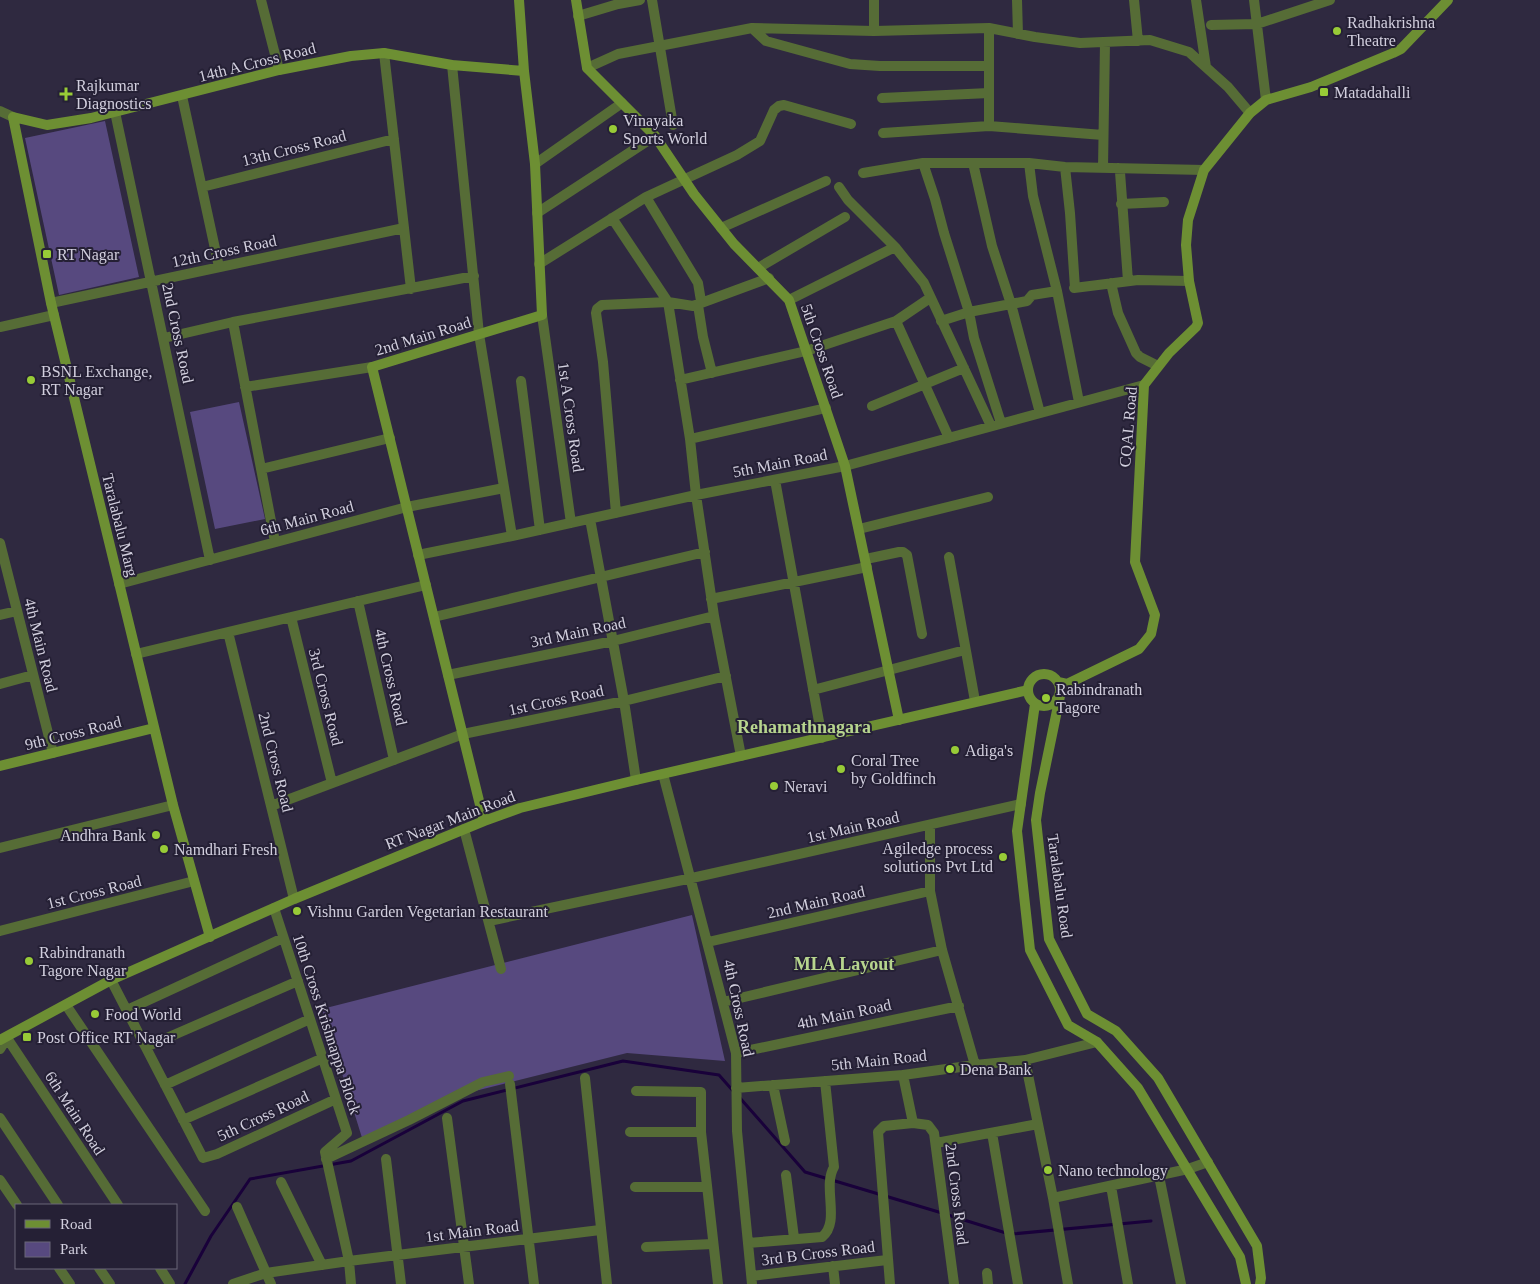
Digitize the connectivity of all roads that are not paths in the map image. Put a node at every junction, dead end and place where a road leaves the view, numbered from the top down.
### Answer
1 (261, 0) edge
2 (519, 0) edge
3 (576, 0) edge
4 (640, 0) edge
5 (652, 0) edge
6 (874, 0) edge
7 (1017, 0) edge
8 (1134, 0) edge
9 (1196, 0) edge
10 (1254, 0) edge
11 (1330, 0) edge
12 (1444, 2) edge
13 (578, 16) junction
14 (1257, 24) junction
15 (1211, 25) dead end
16 (752, 28) junction
17 (989, 28) junction
18 (874, 31) junction
19 (1018, 34) junction
20 (1138, 41) junction
21 (1105, 43) junction
22 (660, 46) junction
23 (384, 53) junction
24 (452, 65) junction
25 (989, 66) junction
26 (1206, 67) junction
27 (587, 68) junction
28 (279, 70) junction
29 (524, 71) junction
30 (989, 93) junction
31 (182, 96) junction
32 (882, 98) dead end
33 (1266, 100) junction
34 (622, 103) junction
35 (0, 111) edge
36 (115, 112) junction
37 (1250, 113) junction
38 (13, 117) junction
39 (850, 124) dead end
40 (673, 126) dead end
41 (989, 126) junction
42 (883, 133) dead end
43 (1103, 135) junction
44 (654, 136) junction
45 (394, 139) junction
46 (923, 163) junction
47 (974, 163) junction
48 (535, 164) junction
49 (1029, 164) junction
50 (1066, 167) junction
51 (1103, 168) junction
52 (1118, 168) junction
53 (1204, 170) junction
54 (863, 173) dead end
55 (684, 180) junction
56 (826, 181) dead end
57 (202, 187) junction
58 (839, 187) dead end
59 (646, 197) junction
60 (1164, 202) dead end
61 (1121, 204) junction
62 (537, 213) junction
63 (845, 217) dead end
64 (612, 218) junction
65 (404, 228) junction
66 (721, 228) junction
67 (895, 248) junction
68 (539, 264) junction
69 (219, 267) junction
70 (758, 268) junction
71 (474, 276) junction
72 (769, 278) junction
73 (151, 281) junction
74 (1128, 281) junction
75 (1189, 281) junction
76 (1111, 283) junction
77 (411, 289) junction
78 (1057, 291) junction
79 (930, 298) junction
80 (789, 300) junction
81 (668, 302) junction
82 (51, 303) junction
83 (1011, 304) junction
84 (698, 305) junction
85 (969, 312) junction
86 (54, 315) junction
87 (542, 315) junction
88 (896, 321) junction
89 (941, 321) junction
90 (233, 322) junction
91 (0, 327) edge
92 (479, 334) junction
93 (164, 338) junction
94 (806, 351) junction
95 (1158, 366) junction
96 (372, 367) junction
97 (964, 368) junction
98 (712, 373) junction
99 (680, 380) junction
100 (521, 381) dead end
101 (925, 385) junction
102 (1144, 385) junction
103 (245, 387) junction
104 (1079, 402) junction
105 (872, 406) dead end
106 (826, 408) junction
107 (1040, 413) junction
108 (996, 425) junction
109 (390, 438) junction
110 (949, 438) junction
111 (690, 439) junction
112 (845, 466) junction
113 (261, 469) junction
114 (775, 480) junction
115 (504, 488) junction
116 (696, 495) junction
117 (988, 497) dead end
118 (407, 507) junction
119 (616, 512) junction
120 (590, 519) junction
121 (571, 523) junction
122 (859, 529) junction
123 (540, 530) junction
124 (512, 536) junction
125 (276, 542) junction
126 (0, 543) edge
127 (705, 552) junction
128 (418, 555) junction
129 (949, 557) dead end
130 (2, 558) edge
131 (210, 560) junction
132 (866, 563) junction
133 (601, 578) junction
134 (794, 582) junction
135 (119, 584) junction
136 (426, 585) junction
137 (711, 599) junction
138 (358, 601) junction
139 (17, 611) junction
140 (0, 615) edge
141 (714, 616) junction
142 (291, 617) junction
143 (434, 617) junction
144 (228, 632) junction
145 (922, 634) dead end
146 (612, 641) junction
147 (965, 650) junction
148 (136, 654) junction
149 (889, 670) junction
150 (448, 674) junction
151 (34, 675) junction
152 (726, 676) junction
153 (1058, 682) junction
154 (0, 684) edge
155 (813, 690) junction
156 (1028, 690) junction
157 (1060, 696) junction
158 (624, 701) junction
159 (975, 702) junction
160 (1035, 704) junction
161 (899, 720) junction
162 (154, 728) junction
163 (463, 734) junction
164 (822, 738) junction
165 (53, 753) junction
166 (741, 756) junction
167 (394, 760) junction
168 (0, 766) edge
169 (663, 774) junction
170 (636, 780) junction
171 (332, 783) junction
172 (1021, 804) junction
173 (173, 805) junction
174 (271, 806) junction
175 (484, 821) junction
176 (930, 825) junction
177 (464, 829) junction
178 (0, 848) edge
179 (692, 878) junction
180 (194, 881) junction
181 (930, 892) junction
182 (294, 899) junction
183 (274, 908) junction
184 (488, 921) junction
185 (0, 931) edge
186 (210, 937) junction
187 (283, 938) junction
188 (708, 942) junction
189 (942, 950) junction
190 (502, 969) dead end
191 (112, 980) junction
192 (298, 981) junction
193 (723, 1002) junction
194 (66, 1005) junction
195 (959, 1006) junction
196 (127, 1010) junction
197 (310, 1019) junction
198 (3, 1039) edge
199 (1096, 1042) junction
200 (146, 1047) junction
201 (0, 1049) edge
202 (736, 1053) junction
203 (323, 1058) junction
204 (1025, 1060) junction
205 (975, 1065) junction
206 (903, 1075) junction
207 (585, 1078) dead end
208 (825, 1081) junction
209 (165, 1085) junction
210 (773, 1085) junction
211 (736, 1088) junction
212 (636, 1091) dead end
213 (336, 1099) junction
214 (0, 1118) edge
215 (447, 1118) dead end
216 (183, 1120) junction
217 (913, 1122) junction
218 (1038, 1124) junction
219 (630, 1132) dead end
220 (701, 1132) junction
221 (992, 1133) junction
222 (786, 1141) dead end
223 (936, 1143) junction
224 (326, 1159) junction
225 (386, 1159) dead end
226 (1208, 1162) junction
227 (1188, 1169) junction
228 (786, 1175) dead end
229 (1159, 1176) junction
230 (0, 1180) edge
231 (281, 1182) dead end
232 (1111, 1186) junction
233 (635, 1187) dead end
234 (707, 1187) junction
235 (1053, 1198) junction
236 (16, 1204) edge
237 (57, 1204) edge
238 (117, 1204) edge
239 (237, 1207) dead end
240 (205, 1211) dead end
241 (600, 1230) junction
242 (794, 1238) junction
243 (528, 1239) junction
244 (748, 1243) junction
245 (713, 1244) junction
246 (646, 1246) dead end
247 (465, 1247) junction
248 (398, 1255) junction
249 (887, 1260) junction
250 (349, 1261) junction
251 (322, 1265) junction
252 (833, 1266) junction
253 (60, 1269) edge
254 (100, 1269) edge
255 (161, 1269) edge
256 (266, 1273) junction
257 (987, 1273) dead end
258 (752, 1280) edge
259 (70, 1284) edge
260 (110, 1284) edge
261 (170, 1284) edge
262 (233, 1284) edge
263 (271, 1284) edge
264 (352, 1284) edge
265 (401, 1284) edge
266 (469, 1284) edge
267 (534, 1284) edge
268 (607, 1284) edge
269 (718, 1284) edge
270 (835, 1284) edge
271 (890, 1284) edge
272 (954, 1284) edge
273 (988, 1284) edge
274 (1018, 1284) edge
275 (1068, 1284) edge
276 (1128, 1284) edge
277 (1181, 1284) edge
278 (1246, 1284) edge
279 (1260, 1284) edge

1 - 28 street
2 - 29 street
3 - 13 street
4 - 13 street
5 - 22 street
6 - 18 street
7 - 19 street
8 - 20 street
9 - 26 street
10 - 14 street
11 - 14 street
12 - 33 street, CQAL Road
13 - 27 street
14 - 15 street
14 - 33 street
16 - 18 street
16 - 22 street
16 - 25 street
17 - 18 street
17 - 19 street
17 - 25 street
19 - 21 street
20 - 21 street
20 - 26 street
21 - 43 street
22 - 27 street
22 - 40 street
23 - 24 street, 14th A Cross Road
23 - 28 street, 14th A Cross Road
23 - 45 street
24 - 29 street, 14th A Cross Road
24 - 71 street
25 - 30 street
26 - 37 street
27 - 34 street, 5th Cross Road
28 - 31 street, 14th A Cross Road
29 - 48 street
30 - 32 street
30 - 41 street
31 - 36 street, 14th A Cross Road
31 - 57 street
33 - 37 street, CQAL Road
34 - 44 street, 5th Cross Road
34 - 48 street
35 - 38 street, 14th A Cross Road
36 - 38 street, 14th A Cross Road
36 - 73 street, 2nd Cross Road
37 - 53 street, CQAL Road
38 - 82 street, Taralabalu Marg
39 - 55 street
41 - 42 street
41 - 43 street
43 - 51 street
44 - 55 street, 5th Cross Road
44 - 62 street
45 - 57 street, 13th Cross Road
45 - 65 street
46 - 47 street
46 - 54 street
46 - 85 street
47 - 49 street
47 - 83 street
48 - 62 street
49 - 50 street
49 - 78 street
50 - 51 street
50 - 76 street
51 - 52 street
52 - 53 street
52 - 61 street
53 - 75 street, CQAL Road
55 - 59 street
55 - 66 street, 5th Cross Road
56 - 66 street
57 - 69 street
58 - 67 street
59 - 64 street
59 - 84 street
60 - 61 street
61 - 74 street
62 - 68 street
63 - 70 street
64 - 68 street
64 - 81 street
65 - 69 street, 12th Cross Road
65 - 77 street
66 - 70 street, 5th Cross Road
67 - 79 street
67 - 80 street
68 - 87 street
69 - 73 street, 12th Cross Road
70 - 72 street, 5th Cross Road
71 - 77 street
71 - 92 street
72 - 80 street, 5th Cross Road
72 - 84 street
73 - 82 street, 12th Cross Road
73 - 93 street, 2nd Cross Road
74 - 75 street
74 - 76 street
75 - 95 street, CQAL Road
76 - 95 street
77 - 90 street
78 - 83 street
78 - 104 street
79 - 88 street
79 - 89 street
80 - 94 street, 5th Cross Road
81 - 84 street
81 - 99 street
81 - 119 street
82 - 86 street, Taralabalu Marg
83 - 85 street
83 - 107 street
84 - 98 street
85 - 89 street
85 - 108 street
86 - 91 street
86 - 135 street, Taralabalu Marg
87 - 92 street, 2nd Main Road
87 - 121 street, 1st A Cross Road
88 - 94 street
88 - 101 street
89 - 97 street
90 - 93 street
90 - 103 street
92 - 96 street, 2nd Main Road
92 - 115 street
93 - 131 street, 2nd Cross Road
94 - 98 street
94 - 106 street, 5th Cross Road
95 - 102 street, CQAL Road
96 - 103 street
96 - 109 street, 2nd Main Road
97 - 101 street
97 - 108 street
98 - 99 street
99 - 111 street
100 - 123 street
101 - 105 street
101 - 110 street
102 - 104 street, 5th Main Road
102 - 153 street, CQAL Road
103 - 113 street
104 - 107 street, 5th Main Road
106 - 111 street
106 - 112 street, 5th Cross Road
107 - 108 street, 5th Main Road
108 - 110 street, 5th Main Road
109 - 113 street
109 - 118 street, 2nd Main Road
110 - 112 street, 5th Main Road
111 - 116 street
112 - 114 street, 5th Main Road
112 - 122 street, 5th Cross Road
113 - 125 street
114 - 116 street, 5th Main Road
114 - 134 street
115 - 118 street, 6th Main Road
115 - 124 street
116 - 119 street, 5th Main Road
116 - 127 street
117 - 122 street
118 - 125 street, 6th Main Road
118 - 128 street, 2nd Main Road
119 - 120 street, 5th Main Road
120 - 121 street, 5th Main Road
120 - 133 street
121 - 123 street, 5th Main Road
122 - 132 street, 5th Cross Road
123 - 124 street, 5th Main Road
124 - 128 street, 5th Main Road
125 - 131 street, 6th Main Road
126 - 130 street, 4th Main Road
127 - 133 street
127 - 137 street
128 - 136 street, 2nd Main Road
129 - 147 street
130 - 139 street, 4th Main Road
131 - 135 street, 6th Main Road
132 - 134 street
132 - 145 street
132 - 149 street, 5th Cross Road
133 - 143 street
133 - 146 street
134 - 137 street
134 - 155 street
135 - 148 street, Taralabalu Marg
136 - 138 street
136 - 143 street, 2nd Main Road
137 - 141 street
138 - 142 street
138 - 167 street, 4th Cross Road
139 - 140 street
139 - 151 street, 4th Main Road
141 - 146 street, 3rd Main Road
141 - 152 street
142 - 144 street
142 - 171 street, 3rd Cross Road
143 - 150 street, 2nd Main Road
144 - 148 street
144 - 174 street, 2nd Cross Road
146 - 150 street, 3rd Main Road
146 - 158 street
147 - 149 street
147 - 159 street
148 - 162 street, Taralabalu Marg
149 - 155 street
149 - 161 street, 5th Cross Road
150 - 163 street, 2nd Main Road
151 - 154 street
151 - 165 street, 4th Main Road
152 - 158 street, 1st Cross Road
152 - 166 street
153 - 156 street
153 - 157 street
155 - 164 street
156 - 159 street, RT Nagar Main Road
156 - 160 street
157 - 160 street
157 - 226 street, Taralabalu Road
158 - 163 street, 1st Cross Road
158 - 170 street
159 - 161 street, RT Nagar Main Road
160 - 172 street
161 - 164 street, RT Nagar Main Road
162 - 165 street, 9th Cross Road
162 - 173 street, Taralabalu Marg
163 - 167 street, 1st Cross Road
163 - 175 street, 2nd Main Road
164 - 166 street, RT Nagar Main Road
165 - 168 street, 9th Cross Road
166 - 169 street, RT Nagar Main Road
167 - 171 street, 1st Cross Road
169 - 170 street, RT Nagar Main Road
169 - 179 street, 4th Cross Road
170 - 175 street, RT Nagar Main Road
171 - 174 street, 1st Cross Road
172 - 176 street, 1st Main Road
172 - 199 street
173 - 178 street
173 - 180 street, Taralabalu Marg
174 - 182 street, 2nd Cross Road
175 - 177 street, RT Nagar Main Road
176 - 179 street, 1st Main Road
176 - 181 street
177 - 182 street, RT Nagar Main Road
177 - 184 street
179 - 184 street, 1st Main Road
179 - 188 street, 4th Cross Road
180 - 185 street, 1st Cross Road
180 - 186 street, Taralabalu Marg
181 - 188 street, 2nd Main Road
181 - 189 street
182 - 183 street, RT Nagar Main Road
183 - 186 street, RT Nagar Main Road
183 - 187 street, 10th Cross Krishnappa Block
184 - 190 street
186 - 191 street, RT Nagar Main Road
187 - 192 street, 10th Cross Krishnappa Block
187 - 196 street
188 - 193 street, 4th Cross Road
189 - 193 street
189 - 195 street
191 - 194 street, RT Nagar Main Road
191 - 196 street
192 - 197 street, 10th Cross Krishnappa Block
192 - 200 street
193 - 202 street, 4th Cross Road
194 - 198 street, RT Nagar Main Road
194 - 240 street
195 - 202 street, 4th Main Road
195 - 205 street
196 - 200 street
197 - 203 street, 10th Cross Krishnappa Block
197 - 209 street
198 - 201 street
198 - 238 street, 6th Main Road
199 - 204 street
199 - 227 street
200 - 209 street
202 - 211 street, 4th Cross Road
203 - 213 street, 10th Cross Krishnappa Block
203 - 216 street
204 - 205 street, 5th Main Road
204 - 218 street
205 - 206 street, 5th Main Road
206 - 208 street, 5th Main Road
206 - 217 street
207 - 241 street
208 - 210 street, 5th Main Road
208 - 242 street
209 - 216 street
210 - 211 street, 5th Main Road
210 - 222 street
211 - 244 street, 4th Cross Road
212 - 220 street
213 - 216 street, 5th Cross Road
213 - 224 street, 10th Cross Krishnappa Block
214 - 237 street
215 - 247 street
217 - 223 street, 2nd Cross Road
217 - 249 street
218 - 221 street
218 - 235 street
219 - 220 street
220 - 234 street
221 - 223 street
221 - 274 street
223 - 272 street, 2nd Cross Road
224 - 243 street
224 - 250 street
225 - 248 street
226 - 227 street
226 - 279 street, Taralabalu Road
227 - 229 street
227 - 278 street
228 - 242 street
229 - 232 street
229 - 277 street
230 - 236 street
231 - 251 street
232 - 235 street
232 - 276 street
233 - 234 street
234 - 245 street
235 - 275 street
239 - 256 street
241 - 243 street, 1st Main Road
241 - 268 street
242 - 244 street
243 - 247 street, 1st Main Road
243 - 267 street
244 - 258 street, 4th Cross Road
245 - 246 street
245 - 269 street
247 - 248 street, 1st Main Road
247 - 266 street
248 - 250 street, 1st Main Road
248 - 265 street
249 - 252 street, 3rd B Cross Road
249 - 271 street
250 - 251 street
250 - 264 street
251 - 256 street
252 - 258 street, 3rd B Cross Road
252 - 270 street
253 - 259 street
254 - 260 street
255 - 261 street
256 - 262 street
256 - 263 street
257 - 273 street

